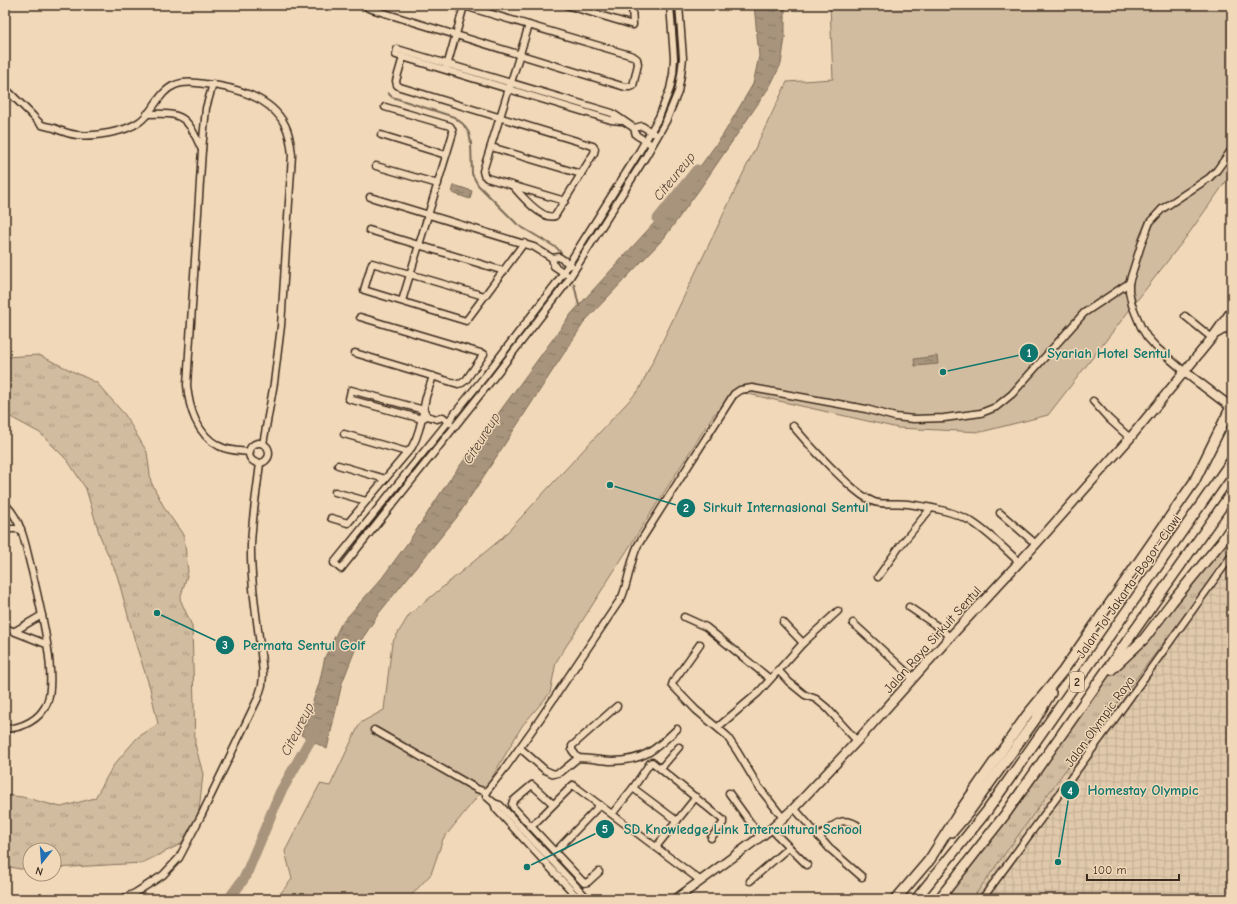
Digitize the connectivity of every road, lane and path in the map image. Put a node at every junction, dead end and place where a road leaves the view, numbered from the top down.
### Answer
1 (366, 5) edge
2 (566, 5) edge
3 (632, 5) edge
4 (670, 5) edge
5 (679, 5) edge
6 (463, 6) edge
7 (529, 25) junction
8 (456, 35) junction
9 (520, 54) junction
10 (403, 57) junction
11 (447, 67) junction
12 (213, 84) junction
13 (510, 86) junction
14 (5, 88) edge
15 (385, 107) dead end
16 (147, 114) junction
17 (500, 118) junction
18 (634, 128) junction
19 (651, 131) junction
20 (381, 135) dead end
21 (658, 136) junction
22 (646, 141) junction
23 (653, 145) junction
24 (491, 147) junction
25 (1232, 149) edge
26 (202, 150) junction
27 (446, 155) junction
28 (376, 166) dead end
29 (581, 174) junction
30 (438, 184) junction
31 (512, 185) junction
32 (370, 197) dead end
33 (565, 201) junction
34 (429, 215) junction
35 (369, 230) dead end
36 (524, 244) junction
37 (419, 245) junction
38 (552, 258) junction
39 (569, 263) junction
40 (576, 268) junction
41 (504, 270) junction
42 (563, 272) junction
43 (411, 274) junction
44 (570, 276) junction
45 (1129, 283) junction
46 (484, 296) junction
47 (402, 301) junction
48 (1232, 310) edge
49 (1185, 316) dead end
50 (360, 317) dead end
51 (1232, 324) edge
52 (1214, 337) junction
53 (356, 353) dead end
54 (1185, 372) junction
55 (433, 376) junction
56 (1093, 401) dead end
57 (1231, 406) edge
58 (424, 415) junction
59 (437, 419) junction
60 (448, 421) junction
61 (454, 426) junction
62 (793, 426) dead end
63 (442, 428) junction
64 (344, 434) dead end
65 (448, 434) junction
66 (1130, 438) junction
67 (263, 444) junction
68 (250, 452) junction
69 (407, 452) junction
70 (1232, 460) edge
71 (260, 463) junction
72 (338, 465) dead end
73 (385, 479) junction
74 (335, 492) dead end
75 (1232, 492) edge
76 (366, 501) junction
77 (6, 505) edge
78 (931, 508) junction
79 (1000, 513) dead end
80 (5, 516) edge
81 (331, 518) dead end
82 (1232, 526) edge
83 (5, 529) edge
84 (21, 529) junction
85 (1036, 544) junction
86 (1232, 555) edge
87 (1019, 562) junction
88 (878, 578) dead end
89 (909, 607) dead end
90 (838, 611) dead end
91 (42, 615) junction
92 (684, 617) dead end
93 (783, 622) dead end
94 (853, 623) dead end
95 (5, 628) edge
96 (15, 631) junction
97 (950, 637) junction
98 (804, 643) junction
99 (46, 644) junction
100 (700, 644) dead end
101 (778, 670) junction
102 (913, 678) junction
103 (770, 679) junction
104 (1095, 686) junction
105 (617, 706) dead end
106 (718, 727) junction
107 (5, 729) edge
108 (678, 729) dead end
109 (374, 730) dead end
110 (857, 741) junction
111 (679, 747) dead end
112 (520, 748) junction
113 (578, 758) junction
114 (661, 768) junction
115 (633, 788) junction
116 (486, 792) junction
117 (729, 793) dead end
118 (696, 797) junction
119 (494, 803) junction
120 (553, 804) junction
121 (600, 805) junction
122 (794, 808) junction
123 (612, 814) junction
124 (783, 818) junction
125 (677, 821) junction
126 (857, 825) dead end
127 (531, 827) junction
128 (771, 829) junction
129 (760, 836) junction
130 (819, 837) junction
131 (711, 838) dead end
132 (656, 847) junction
133 (789, 847) junction
134 (555, 852) junction
135 (808, 865) dead end
136 (599, 872) dead end
137 (862, 877) dead end
138 (701, 881) junction
139 (750, 881) dead end
140 (122, 899) edge
141 (579, 899) edge
142 (588, 899) edge
143 (676, 899) edge
144 (896, 899) edge
145 (916, 899) edge
146 (939, 899) edge
147 (982, 899) edge

1 - 8 street
2 - 3 street
4 - 19 street
5 - 21 street
6 - 7 street
6 - 8 street
7 - 9 street
7 - 9 street
8 - 9 street
8 - 11 street
9 - 13 street
10 - 11 street
10 - 11 street
10 - 17 street
11 - 13 street
12 - 16 street
12 - 26 street
12 - 67 street
13 - 17 street
13 - 18 street
14 - 16 street
15 - 27 street
16 - 26 street
17 - 24 street
17 - 29 street
18 - 19 street
18 - 22 street
19 - 21 street
19 - 22 street
20 - 27 street
21 - 23 street
22 - 23 street
22 - 39 street
23 - 40 street
24 - 29 street
24 - 31 street
25 - 45 street
26 - 68 street
27 - 30 street
28 - 30 street
29 - 33 street
30 - 34 street
31 - 33 street
31 - 33 street
32 - 34 street
34 - 36 street
34 - 37 street
35 - 37 street
36 - 38 street
36 - 41 street
37 - 41 street
37 - 43 street
38 - 39 street
38 - 42 street
39 - 40 street
39 - 42 street
40 - 44 street
41 - 46 street
42 - 44 street
42 - 60 street
43 - 46 street
43 - 47 street
43 - 47 street
44 - 61 street
45 - 54 street
45 - 112 street
46 - 47 street
48 - 52 main road
49 - 52 street
50 - 55 street
51 - 52 main road
52 - 54 main road, Jalan Raya Sirkuit Sentul
53 - 55 street
54 - 57 main road
54 - 66 main road, Jalan Raya Sirkuit Sentul
55 - 58 street
56 - 66 street
57 - 144 highway
58 - 58 street
58 - 59 street
58 - 69 street
59 - 60 street
59 - 63 street
60 - 61 street
60 - 63 street
61 - 65 street
62 - 78 street
63 - 65 street
63 - 65 street
64 - 69 street
66 - 85 main road, Jalan Raya Sirkuit Sentul
67 - 68 street
67 - 71 street
68 - 71 street
69 - 73 street
70 - 145 highway, Jalan Tol Jakarta–Bogor–Ciawi / 2
71 - 140 street
72 - 73 street
73 - 76 street
74 - 76 street
75 - 104 highway, 2
76 - 81 street
77 - 80 street
77 - 84 street
78 - 87 street
78 - 88 street
79 - 85 street
82 - 104 highway
83 - 84 street
84 - 91 street
85 - 87 main road, Jalan Raya Sirkuit Sentul
86 - 147 street, Jalan Olympic Raya
87 - 97 main road, Jalan Raya Sirkuit Sentul
89 - 97 street
90 - 98 street
91 - 96 street
91 - 99 street
92 - 103 street
93 - 98 street
94 - 102 street
95 - 96 street
96 - 99 street
97 - 102 main road, Jalan Raya Sirkuit Sentul
98 - 101 street
99 - 107 street
100 - 106 street
101 - 103 street
101 - 110 street
102 - 110 main road, Jalan Raya Sirkuit Sentul
103 - 106 street
104 - 146 highway, 2
105 - 113 street
106 - 124 street
108 - 113 street
109 - 116 street
110 - 122 main road, Jalan Raya Sirkuit Sentul
111 - 114 street
112 - 113 street
112 - 116 street
114 - 115 street
114 - 118 street
115 - 123 street
115 - 125 street
116 - 119 street
117 - 129 street
118 - 125 street
118 - 131 street
119 - 141 street
119 - 142 street
120 - 121 street
120 - 127 street
120 - 127 street
121 - 123 street
121 - 134 street
122 - 124 main road, Jalan Raya Sirkuit Sentul
122 - 130 street
123 - 132 street
124 - 128 main road, Jalan Raya Sirkuit Sentul
125 - 132 street
126 - 130 street
127 - 134 street
128 - 129 main road, Jalan Raya Sirkuit Sentul
128 - 133 street
129 - 138 main road, Jalan Raya Sirkuit Sentul
130 - 137 street
132 - 138 street
133 - 135 street
133 - 139 street
134 - 136 street
138 - 143 main road, Jalan Raya Sirkuit Sentul

